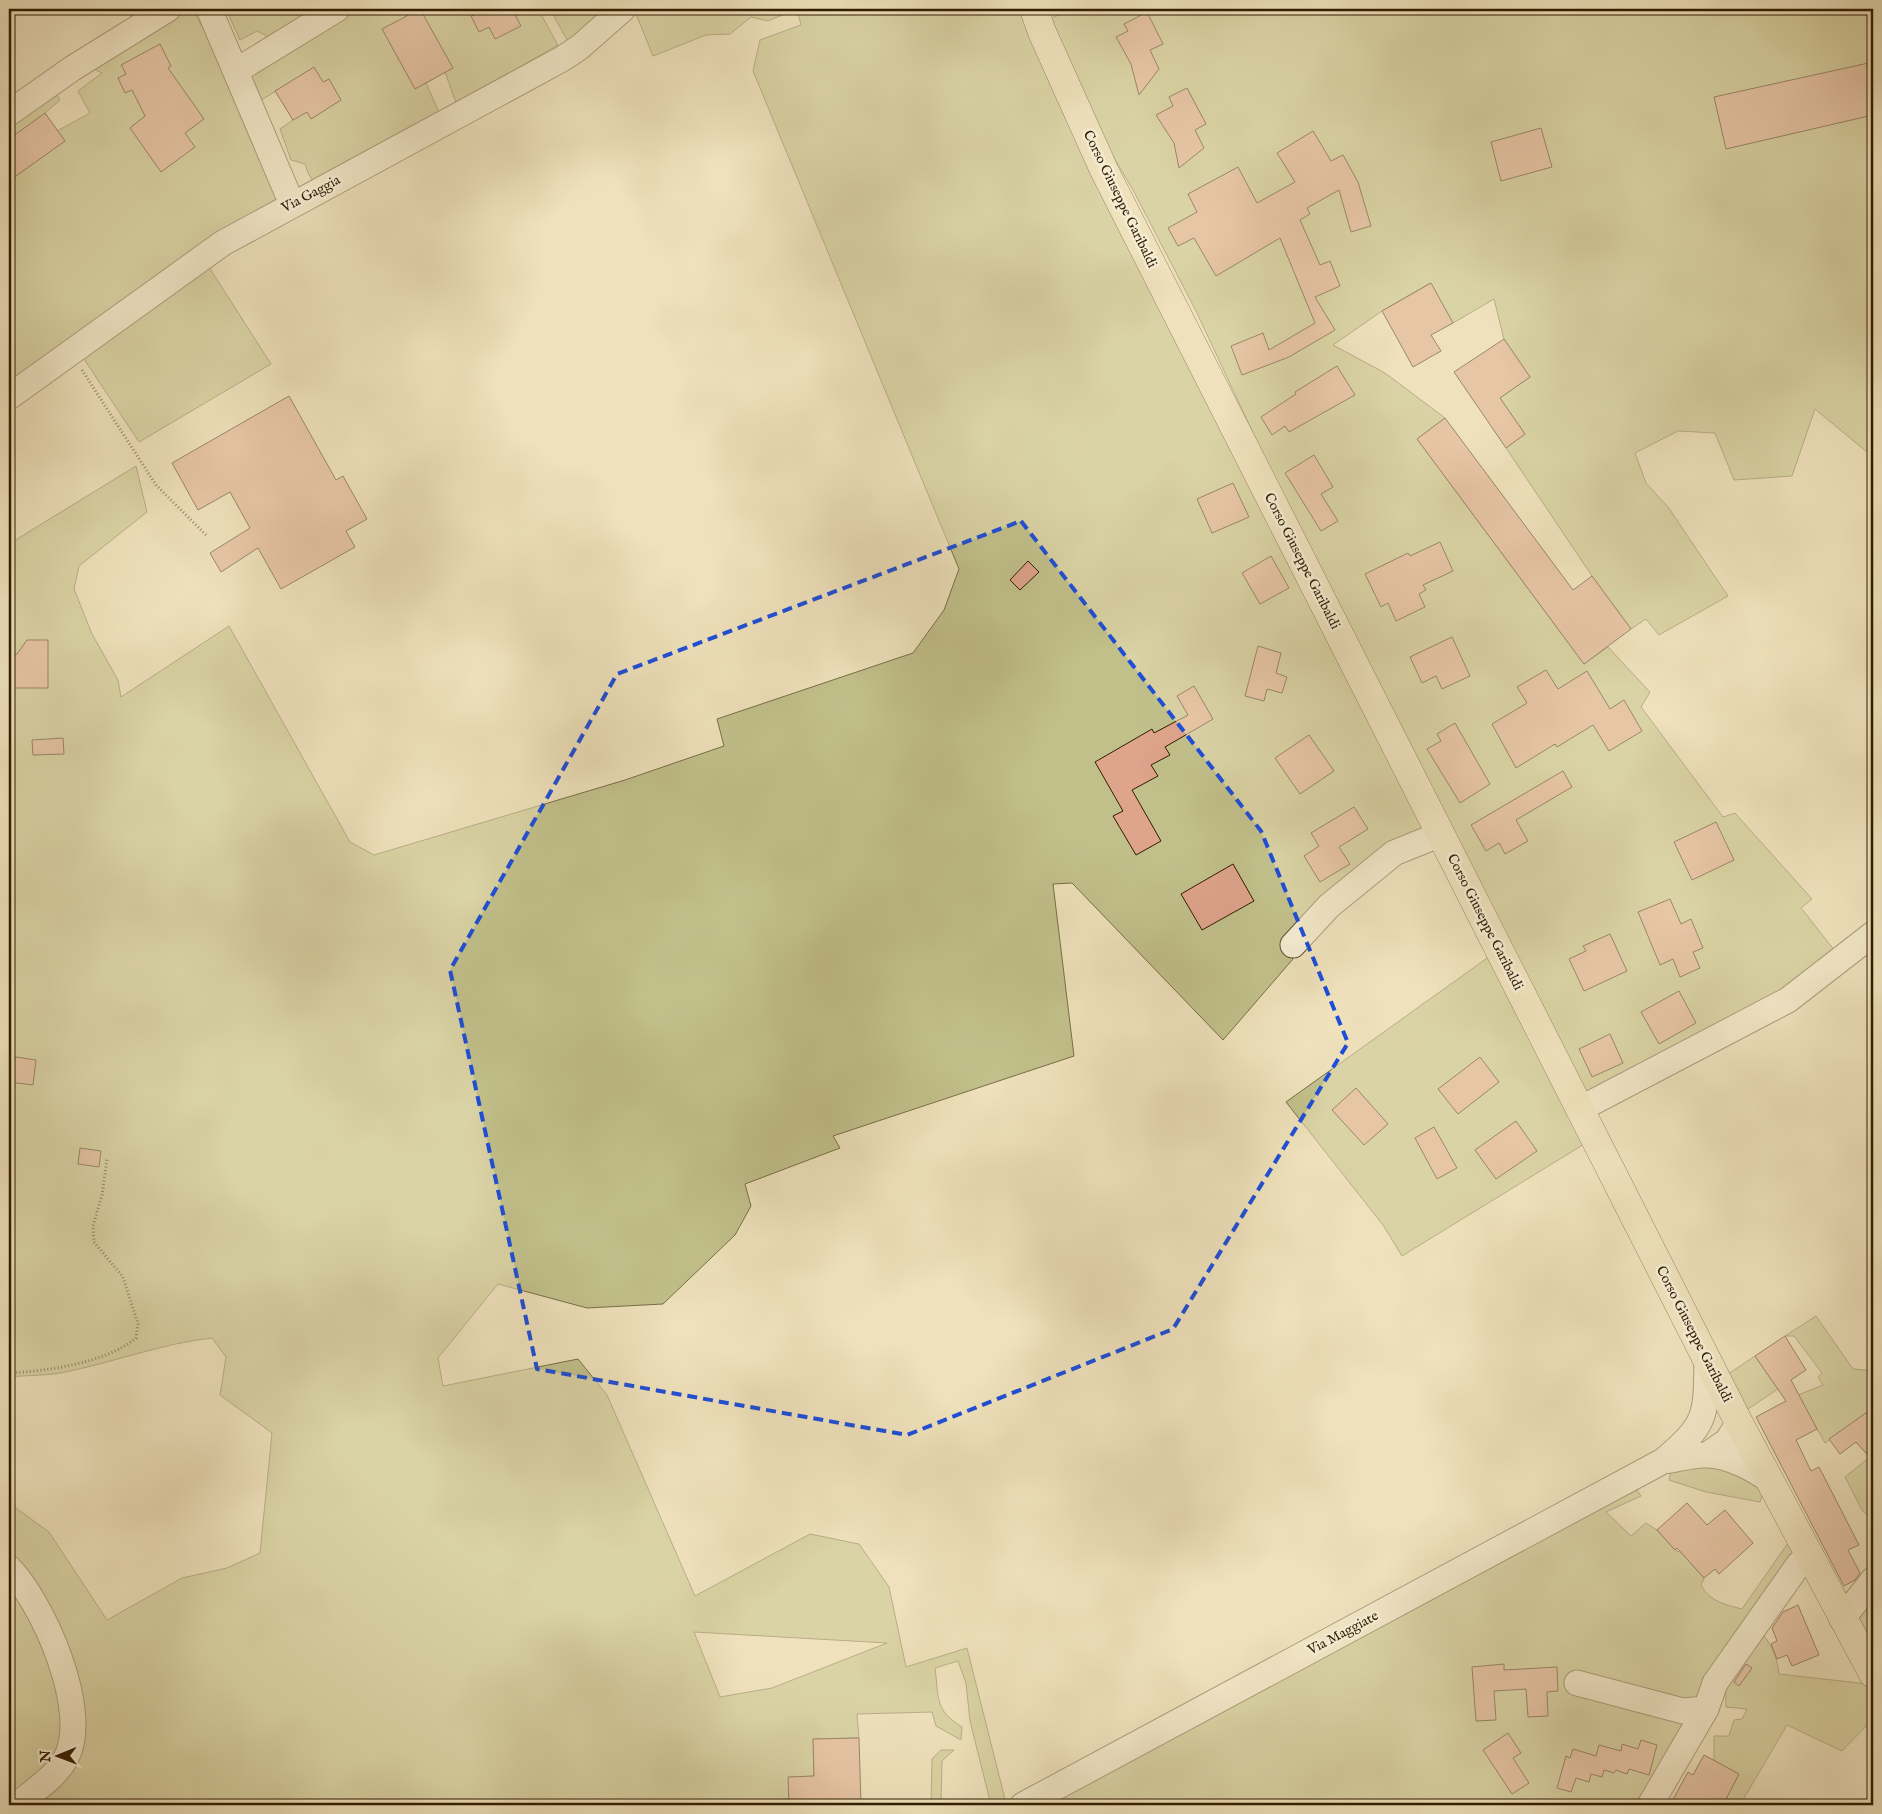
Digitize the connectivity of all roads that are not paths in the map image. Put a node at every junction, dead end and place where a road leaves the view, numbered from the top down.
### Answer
1 (168, 9) edge
2 (209, 9) edge
3 (337, 9) edge
4 (624, 9) edge
5 (1034, 9) edge
6 (236, 71) junction
7 (9, 113) edge
8 (292, 204) junction
9 (9, 397) edge
10 (1440, 834) junction
11 (1873, 934) edge
12 (1293, 945) dead end
13 (1580, 1109) junction
14 (1707, 1360) junction
15 (1739, 1423) junction
16 (1697, 1428) junction
17 (1707, 1455) junction
18 (1663, 1461) junction
19 (1769, 1480) junction
20 (1810, 1557) junction
21 (9, 1568) edge
22 (1873, 1580) edge
23 (1842, 1619) junction
24 (1873, 1674) edge
25 (1577, 1683) dead end
26 (1706, 1709) junction
27 (17, 1805) edge
28 (1023, 1805) edge
29 (1650, 1805) edge

1 - 7 street
2 - 6 street
3 - 6 street
4 - 8 street, Via Gaggia
5 - 10 main road, Corso Giuseppe Garibaldi
6 - 8 street
8 - 9 street, Via Gaggia
10 - 12 street
10 - 13 main road, Corso Giuseppe Garibaldi
11 - 13 street
13 - 14 main road, Corso Giuseppe Garibaldi
14 - 15 main road, Corso Giuseppe Garibaldi
14 - 16 street, Via Maggiate
15 - 16 street
15 - 17 street, Via Maggiate
15 - 19 main road, Corso Giuseppe Garibaldi
16 - 18 street, Via Maggiate
17 - 18 street, Via Maggiate
17 - 19 street, Via Maggiate
18 - 28 street, Via Maggiate
19 - 20 main road, Corso Giuseppe Garibaldi
20 - 23 main road, Corso Giuseppe Garibaldi
20 - 26 street
21 - 27 street
22 - 23 street
23 - 24 main road, Corso Giuseppe Garibaldi
25 - 26 street
26 - 29 street

